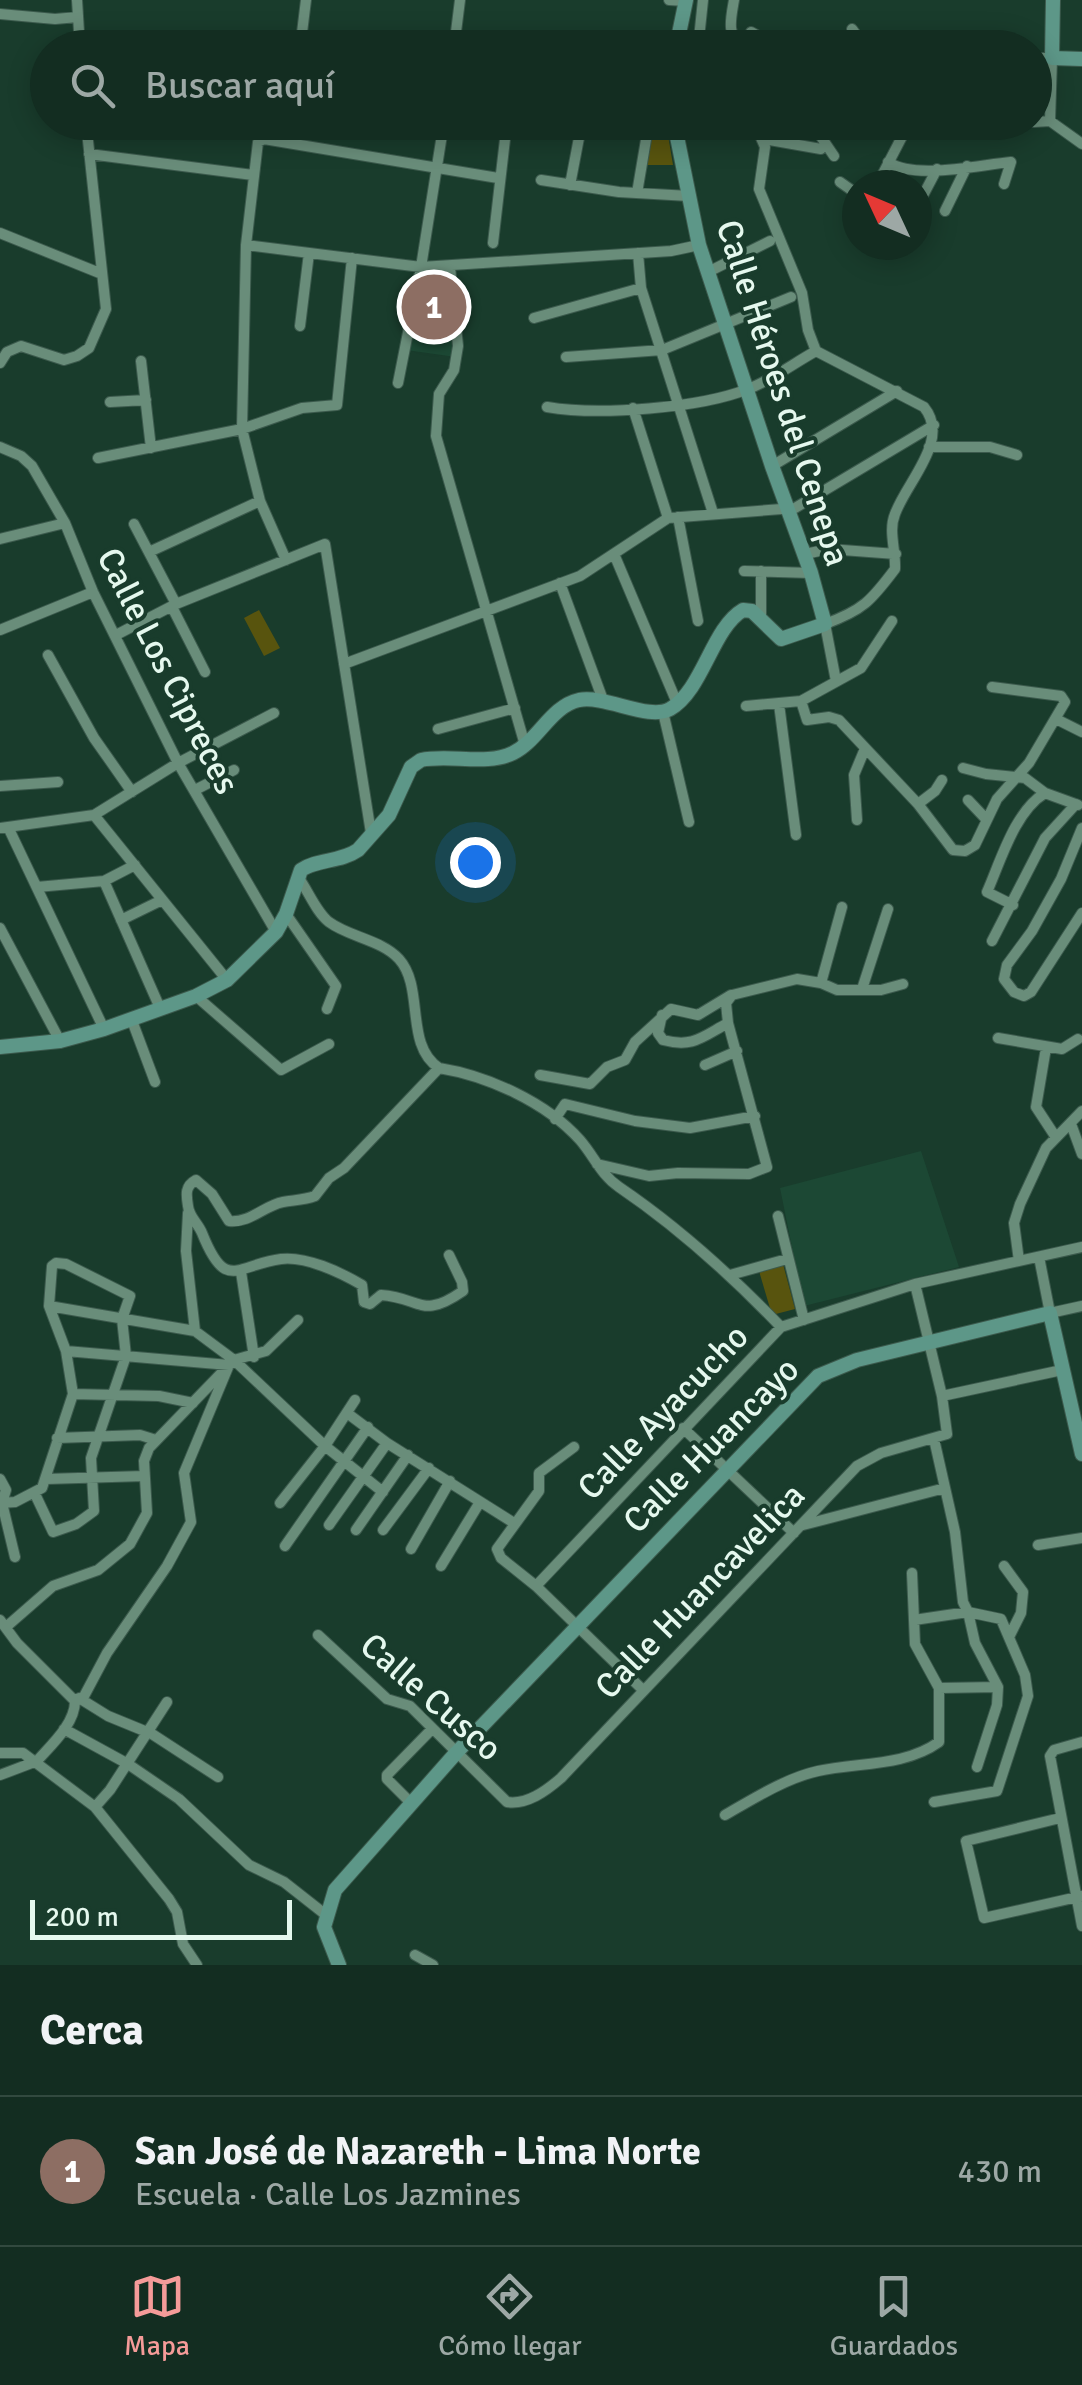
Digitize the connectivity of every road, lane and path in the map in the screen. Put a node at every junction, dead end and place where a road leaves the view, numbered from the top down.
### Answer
1 (77, 0) edge
2 (306, 0) edge
3 (460, 0) edge
4 (668, 0) edge
5 (703, 0) edge
6 (734, 0) edge
7 (1053, 0) edge
8 (686, 1) edge
9 (0, 14) edge
10 (78, 17) junction
11 (79, 30) edge
12 (302, 30) edge
13 (456, 30) edge
14 (680, 30) edge
15 (700, 30) edge
16 (730, 30) edge
17 (1052, 58) joint
18 (1082, 59) edge
19 (1052, 122) edge
20 (88, 140) edge
21 (263, 140) edge
22 (270, 140) edge
23 (442, 140) edge
24 (503, 140) edge
25 (579, 140) edge
26 (646, 140) edge
27 (678, 140) edge
28 (764, 140) edge
29 (770, 140) edge
30 (823, 140) edge
31 (899, 140) edge
32 (1082, 144) edge
33 (821, 149) dead end
34 (89, 154) junction
35 (834, 156) dead end
36 (888, 162) junction
37 (967, 166) junction
38 (438, 167) junction
39 (937, 168) junction
40 (884, 170) edge
41 (253, 175) junction
42 (498, 178) junction
43 (932, 178) edge
44 (541, 180) dead end
45 (1004, 184) dead end
46 (570, 185) junction
47 (637, 193) junction
48 (689, 196) junction
49 (945, 211) dead end
50 (0, 232) edge
51 (770, 241) dead end
52 (492, 243) dead end
53 (246, 245) junction
54 (699, 245) junction
55 (309, 252) junction
56 (638, 254) junction
57 (352, 258) junction
58 (421, 267) junction
59 (450, 267) junction
60 (708, 272) junction
61 (102, 274) junction
62 (641, 288) junction
63 (791, 297) dead end
64 (534, 318) dead end
65 (300, 326) dead end
66 (726, 326) junction
67 (662, 350) junction
68 (816, 351) junction
69 (566, 357) dead end
70 (141, 361) dead end
71 (0, 363) edge
72 (398, 383) dead end
73 (748, 389) junction
74 (897, 391) junction
75 (146, 400) junction
76 (110, 402) dead end
77 (679, 405) junction
78 (548, 407) dead end
79 (633, 408) junction
80 (934, 425) junction
81 (242, 429) junction
82 (0, 447) edge
83 (929, 447) junction
84 (151, 448) junction
85 (1017, 456) dead end
86 (98, 458) dead end
87 (772, 466) junction
88 (260, 501) junction
89 (788, 508) junction
90 (713, 513) junction
91 (673, 518) junction
92 (65, 524) junction
93 (134, 524) dead end
94 (0, 538) edge
95 (149, 552) junction
96 (614, 554) junction
97 (804, 554) junction
98 (896, 554) junction
99 (286, 560) junction
100 (744, 571) dead end
101 (761, 572) junction
102 (811, 573) junction
103 (560, 583) junction
104 (93, 592) junction
105 (174, 606) junction
106 (488, 609) junction
107 (761, 619) junction
108 (698, 621) dead end
109 (892, 622) dead end
110 (825, 624) junction
111 (0, 630) edge
112 (116, 636) junction
113 (48, 654) dead end
114 (344, 664) junction
115 (205, 672) dead end
116 (836, 681) junction
117 (992, 687) dead end
118 (603, 700) junction
119 (801, 701) junction
120 (678, 703) junction
121 (779, 704) junction
122 (746, 706) dead end
123 (515, 708) junction
124 (663, 712) junction
125 (274, 714) dead end
126 (1056, 719) junction
127 (438, 729) dead end
128 (1082, 732) edge
129 (525, 745) junction
130 (864, 750) junction
131 (178, 763) junction
132 (963, 768) dead end
133 (234, 770) dead end
134 (1014, 779) junction
135 (942, 780) dead end
136 (58, 782) dead end
137 (0, 786) edge
138 (195, 790) junction
139 (132, 792) junction
140 (1045, 793) junction
141 (968, 800) dead end
142 (918, 804) junction
143 (1079, 806) edge
144 (94, 814) junction
145 (986, 819) junction
146 (857, 820) dead end
147 (690, 822) dead end
148 (4, 828) edge
149 (1082, 828) edge
150 (371, 833) junction
151 (796, 835) dead end
152 (135, 866) junction
153 (298, 876) junction
154 (104, 881) junction
155 (37, 887) junction
156 (162, 900) junction
157 (1013, 905) junction
158 (842, 907) dead end
159 (888, 909) dead end
160 (1082, 912) edge
161 (286, 914) junction
162 (121, 920) junction
163 (0, 928) edge
164 (276, 932) junction
165 (992, 941) dead end
166 (227, 980) junction
167 (821, 983) junction
168 (903, 984) dead end
169 (862, 988) junction
170 (732, 994) junction
171 (196, 996) junction
172 (160, 1008) junction
173 (327, 1009) dead end
174 (662, 1015) junction
175 (131, 1018) junction
176 (728, 1023) junction
177 (104, 1028) junction
178 (998, 1038) dead end
179 (1078, 1039) dead end
180 (60, 1041) junction
181 (329, 1044) dead end
182 (0, 1046) edge
183 (1046, 1048) junction
184 (738, 1051) junction
185 (706, 1065) dead end
186 (439, 1068) junction
187 (540, 1075) dead end
188 (156, 1082) dead end
189 (1082, 1111) edge
190 (756, 1116) junction
191 (555, 1119) junction
192 (1072, 1124) junction
193 (1055, 1136) junction
194 (1082, 1154) edge
195 (596, 1164) junction
196 (188, 1213) junction
197 (778, 1216) dead end
198 (1082, 1247) edge
199 (448, 1255) dead end
200 (1039, 1257) junction
201 (788, 1259) junction
202 (1019, 1261) junction
203 (240, 1272) junction
204 (730, 1274) junction
205 (915, 1284) junction
206 (50, 1306) junction
207 (1082, 1306) edge
208 (1050, 1313) junction
209 (122, 1319) junction
210 (298, 1320) dead end
211 (804, 1320) junction
212 (782, 1327) junction
213 (195, 1331) junction
214 (929, 1341) junction
215 (66, 1351) junction
216 (126, 1356) junction
217 (254, 1356) junction
218 (232, 1362) junction
219 (1062, 1370) junction
220 (73, 1394) junction
221 (942, 1396) junction
222 (114, 1397) junction
223 (355, 1400) dead end
224 (193, 1403) junction
225 (347, 1412) junction
226 (1078, 1414) edge
227 (368, 1427) junction
228 (683, 1428) junction
229 (940, 1437) junction
230 (57, 1438) junction
231 (99, 1439) junction
232 (156, 1440) junction
233 (387, 1443) junction
234 (325, 1446) junction
235 (574, 1447) dead end
236 (1082, 1451) edge
237 (408, 1455) junction
238 (344, 1462) junction
239 (429, 1468) junction
240 (726, 1468) junction
241 (144, 1476) junction
242 (363, 1477) junction
243 (0, 1478) edge
244 (92, 1478) junction
245 (46, 1480) junction
246 (450, 1481) junction
247 (945, 1488) junction
248 (383, 1492) junction
249 (35, 1494) junction
250 (480, 1502) junction
251 (1, 1503) edge
252 (280, 1503) dead end
253 (514, 1523) junction
254 (329, 1526) dead end
255 (798, 1529) junction
256 (356, 1530) dead end
257 (383, 1530) dead end
258 (1082, 1538) edge
259 (1038, 1545) dead end
260 (285, 1546) dead end
261 (411, 1549) dead end
262 (15, 1558) dead end
263 (442, 1566) dead end
264 (1004, 1566) dead end
265 (912, 1573) dead end
266 (536, 1586) junction
267 (968, 1612) junction
268 (914, 1620) junction
269 (3, 1624) edge
270 (578, 1625) junction
271 (318, 1635) dead end
272 (1010, 1635) junction
273 (998, 1687) junction
274 (939, 1688) junction
275 (66, 1689) junction
276 (643, 1690) junction
277 (82, 1700) junction
278 (166, 1702) dead end
279 (432, 1728) junction
280 (64, 1729) junction
281 (146, 1732) junction
282 (1082, 1742) edge
283 (456, 1752) junction
284 (0, 1753) edge
285 (37, 1762) junction
286 (128, 1764) junction
287 (977, 1767) dead end
288 (0, 1775) edge
289 (218, 1777) dead end
290 (506, 1802) joint
291 (934, 1802) dead end
292 (412, 1803) junction
293 (95, 1807) junction
294 (726, 1815) dead end
295 (1060, 1818) junction
296 (1079, 1896) edge
297 (326, 1915) junction
298 (1082, 1926) edge
299 (415, 1955) dead end
300 (197, 1965) edge
301 (339, 1965) edge
302 (433, 1965) edge

1 - 10 street
2 - 12 street
3 - 13 street
4 - 8 street
5 - 15 street
6 - 16 street
7 - 17 street
8 - 14 street
9 - 10 street
10 - 11 street
17 - 18 street
19 - 32 street
20 - 34 street
21 - 41 street
22 - 38 street
23 - 38 street
24 - 42 street
25 - 46 street
26 - 47 street
27 - 48 street, Calle Héroes del Cenepa
28 - 68 street
29 - 33 street
30 - 35 street
31 - 36 street
34 - 41 street
34 - 61 street
36 - 39 street
36 - 40 street
37 - 39 street
37 - 45 street
37 - 49 street
38 - 42 street
38 - 58 street
39 - 43 street
41 - 53 street
42 - 52 street
44 - 46 street
46 - 47 street
47 - 48 street
48 - 54 street, Calle Héroes del Cenepa
50 - 61 street
51 - 60 street
53 - 55 street
53 - 81 street
54 - 56 street
54 - 60 street, Calle Héroes del Cenepa
55 - 57 street
55 - 65 street
56 - 59 street
56 - 62 street
57 - 58 street
57 - 81 street
58 - 59 street
58 - 72 street
59 - 106 street
60 - 66 street, Calle Héroes del Cenepa
61 - 71 street
62 - 64 street
62 - 67 street
63 - 66 street
66 - 67 street
66 - 73 street, Calle Héroes del Cenepa
67 - 69 street
67 - 77 street
68 - 73 street
68 - 74 street
70 - 75 street
73 - 77 street
73 - 87 street, Calle Héroes del Cenepa
74 - 80 street
74 - 87 street
75 - 76 street
75 - 84 street
77 - 79 street
77 - 90 street
78 - 79 street
79 - 91 street
80 - 83 street
80 - 89 street
81 - 84 street
81 - 88 street
82 - 92 street, Calle Los Cipreces
83 - 85 street
83 - 98 street
84 - 86 street
87 - 89 street, Calle Héroes del Cenepa
88 - 95 street
88 - 99 street
89 - 90 street
89 - 97 street, Calle Héroes del Cenepa
90 - 91 street
91 - 96 street
91 - 108 street
92 - 94 street
92 - 104 street, Calle Los Cipreces
93 - 95 street
95 - 105 street
96 - 103 street
96 - 120 street
97 - 98 street
97 - 102 street, Calle Héroes del Cenepa
98 - 110 street
99 - 105 street
99 - 114 street
100 - 101 street
101 - 102 street
101 - 107 street
102 - 110 street, Calle Héroes del Cenepa
103 - 106 street
103 - 118 street
104 - 111 street
104 - 112 street, Calle Los Cipreces
105 - 112 street
105 - 115 street
106 - 114 street
106 - 123 street
107 - 110 street
107 - 120 street
109 - 116 street
110 - 116 street, Calle Héroes del Cenepa
112 - 131 street, Calle Los Cipreces
113 - 139 street
114 - 150 street
116 - 119 street
117 - 126 street
118 - 124 street
118 - 129 street
119 - 121 street
119 - 130 street
120 - 124 street
121 - 122 street
121 - 151 street
123 - 127 street
123 - 129 street
124 - 147 street
125 - 131 street
126 - 128 street
126 - 134 street
129 - 150 street
130 - 142 street
130 - 146 street
131 - 138 street, Calle Los Cipreces
131 - 139 street
132 - 134 street
133 - 138 street
134 - 140 street
134 - 145 street
135 - 142 street
136 - 137 street
138 - 164 street, Calle Los Cipreces
139 - 144 street
140 - 143 street
140 - 157 street
141 - 145 street
142 - 145 street
143 - 157 street
144 - 148 street
144 - 152 street
148 - 155 street
149 - 160 street
150 - 153 street
152 - 154 street
152 - 156 street
153 - 161 street
153 - 186 street
154 - 155 street
154 - 162 street
155 - 177 street
156 - 162 street
156 - 166 street
157 - 165 street
158 - 167 street
159 - 169 street
161 - 164 street
161 - 173 street
162 - 172 street
163 - 180 street
164 - 166 street
166 - 171 street
167 - 169 street
167 - 170 street
168 - 169 street
170 - 174 street
170 - 176 street
171 - 172 street
171 - 181 street
172 - 175 street
174 - 176 street
174 - 187 street
175 - 177 street
175 - 188 street
176 - 184 street
177 - 180 street
178 - 183 street
179 - 183 street
180 - 182 street
183 - 193 street
184 - 185 street
184 - 190 street
186 - 191 street
186 - 196 street
189 - 192 street
190 - 191 street
190 - 195 street
191 - 195 street
192 - 193 street
192 - 194 street
193 - 202 street
195 - 204 street
196 - 203 street
196 - 213 street
197 - 201 street
198 - 200 street, Calle Ayacucho
199 - 203 street
200 - 202 street, Calle Ayacucho
200 - 208 street
201 - 204 street
201 - 211 street
202 - 205 street, Calle Ayacucho
203 - 217 street
204 - 212 street
205 - 211 street, Calle Ayacucho
205 - 214 street
206 - 209 street
206 - 209 street
206 - 215 street
207 - 208 street, Calle Huancayo
208 - 214 street, Calle Huancayo
208 - 219 street
209 - 213 street
209 - 216 street
210 - 217 street
211 - 212 street, Calle Ayacucho
212 - 228 street, Calle Ayacucho
213 - 218 street
214 - 221 street
214 - 240 street, Calle Huancayo
215 - 216 street
215 - 220 street
216 - 218 street
216 - 222 street
217 - 218 street
218 - 224 street
218 - 234 street
218 - 277 street
219 - 221 street
219 - 226 street
220 - 222 street
220 - 230 street
221 - 229 street
222 - 224 street
222 - 231 street
223 - 225 street
224 - 232 street
225 - 227 street
225 - 234 street
226 - 236 street
227 - 233 street
227 - 238 street
228 - 240 street
228 - 266 street, Calle Ayacucho
229 - 247 street
229 - 255 street, Calle Huancavelica
230 - 231 street
230 - 245 street
231 - 232 street
231 - 244 street
232 - 241 street
233 - 237 street
233 - 242 street
234 - 238 street
234 - 252 street
235 - 253 street
237 - 239 street
237 - 248 street
238 - 242 street
238 - 260 street
239 - 246 street
239 - 257 street
240 - 255 street
240 - 270 street, Calle Huancayo
241 - 244 street
241 - 269 street
242 - 248 street
242 - 254 street
243 - 251 street
244 - 245 street
244 - 249 street
245 - 249 street
246 - 250 street
246 - 261 street
247 - 255 street
247 - 267 street
248 - 256 street
249 - 251 street
250 - 253 street
250 - 263 street
251 - 262 street
253 - 266 street
255 - 276 street, Calle Huancavelica
258 - 259 street
264 - 272 street
265 - 268 street
266 - 270 street
267 - 268 street
267 - 272 street
267 - 273 street
268 - 274 street
269 - 275 street
270 - 276 street
270 - 283 street, Calle Huancayo
271 - 279 street, Calle Cusco
272 - 291 street
273 - 274 street
273 - 287 street
274 - 294 street
275 - 277 street
275 - 280 street
276 - 290 street, Calle Huancavelica
277 - 281 street
278 - 281 street
279 - 283 street, Calle Cusco
279 - 292 street
280 - 285 street
280 - 286 street
281 - 286 street
281 - 289 street
282 - 295 street
283 - 290 street, Calle Cusco
283 - 292 street, Calle Huancayo
284 - 285 street
285 - 288 street
285 - 293 street
286 - 293 street
286 - 297 street
292 - 297 street, Calle Huancayo
293 - 300 street
295 - 296 street
295 - 296 street
296 - 298 street
297 - 301 street
299 - 302 street

